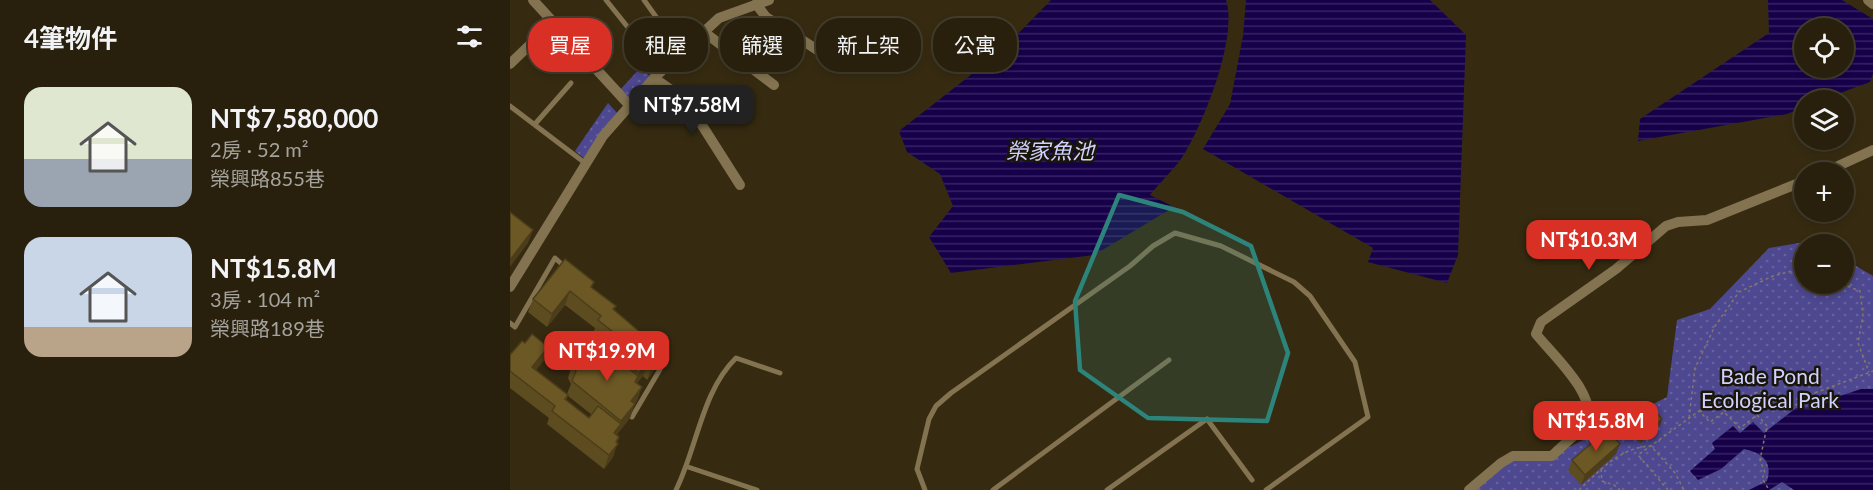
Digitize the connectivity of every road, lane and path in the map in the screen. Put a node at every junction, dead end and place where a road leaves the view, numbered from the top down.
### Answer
1 (533, 0) edge
2 (606, 0) edge
3 (644, 0) edge
4 (769, 0) edge
5 (1868, 0) edge
6 (756, 4) junction
7 (1873, 4) edge
8 (657, 18) edge
9 (708, 28) edge
10 (708, 35) edge
11 (528, 47) edge
12 (816, 49) edge
13 (510, 64) edge
14 (658, 74) junction
15 (571, 83) dead end
16 (774, 85) dead end
17 (510, 106) edge
18 (630, 106) junction
19 (535, 124) junction
20 (1873, 150) edge
21 (1847, 162) edge
22 (586, 164) junction
23 (740, 185) dead end
24 (1794, 185) edge
25 (1794, 271) edge
26 (572, 275) edge
27 (510, 287) edge
28 (1854, 289) edge
29 (510, 323) edge
30 (646, 350) edge
31 (1169, 360) dead end
32 (1873, 371) edge
33 (1869, 372) junction
34 (780, 373) dead end
35 (1774, 400) junction
36 (1699, 411) junction
37 (1757, 415) junction
38 (632, 417) edge
39 (1689, 418) junction
40 (1651, 446) junction
41 (688, 466) junction
42 (1601, 468) junction
43 (1252, 480) dead end
44 (676, 490) edge
45 (757, 490) edge
46 (925, 490) edge
47 (993, 490) edge
48 (1107, 490) edge
49 (1266, 490) edge
50 (1469, 490) edge
51 (1579, 490) edge
52 (1620, 490) edge
53 (1668, 490) edge
54 (1683, 490) edge
55 (1769, 490) edge

1 - 18 street
2 - 14 lane
3 - 8 lane
4 - 6 street
5 - 7 street
6 - 9 street
6 - 12 street
10 - 16 street
11 - 13 street
14 - 18 street
14 - 23 street
15 - 19 lane
17 - 19 lane
18 - 22 street
19 - 22 lane
20 - 21 street
22 - 27 street
24 - 50 street
25 - 39 path
26 - 29 lane
28 - 33 path
30 - 38 lane
31 - 47 lane
32 - 33 path
33 - 35 path
34 - 41 lane
35 - 36 path
35 - 37 path
36 - 37 path
36 - 39 path
37 - 55 path
39 - 40 path
40 - 42 path
40 - 53 path
40 - 54 path
41 - 44 lane
41 - 45 lane
42 - 51 path
42 - 52 path
43 - 48 lane
46 - 49 lane

